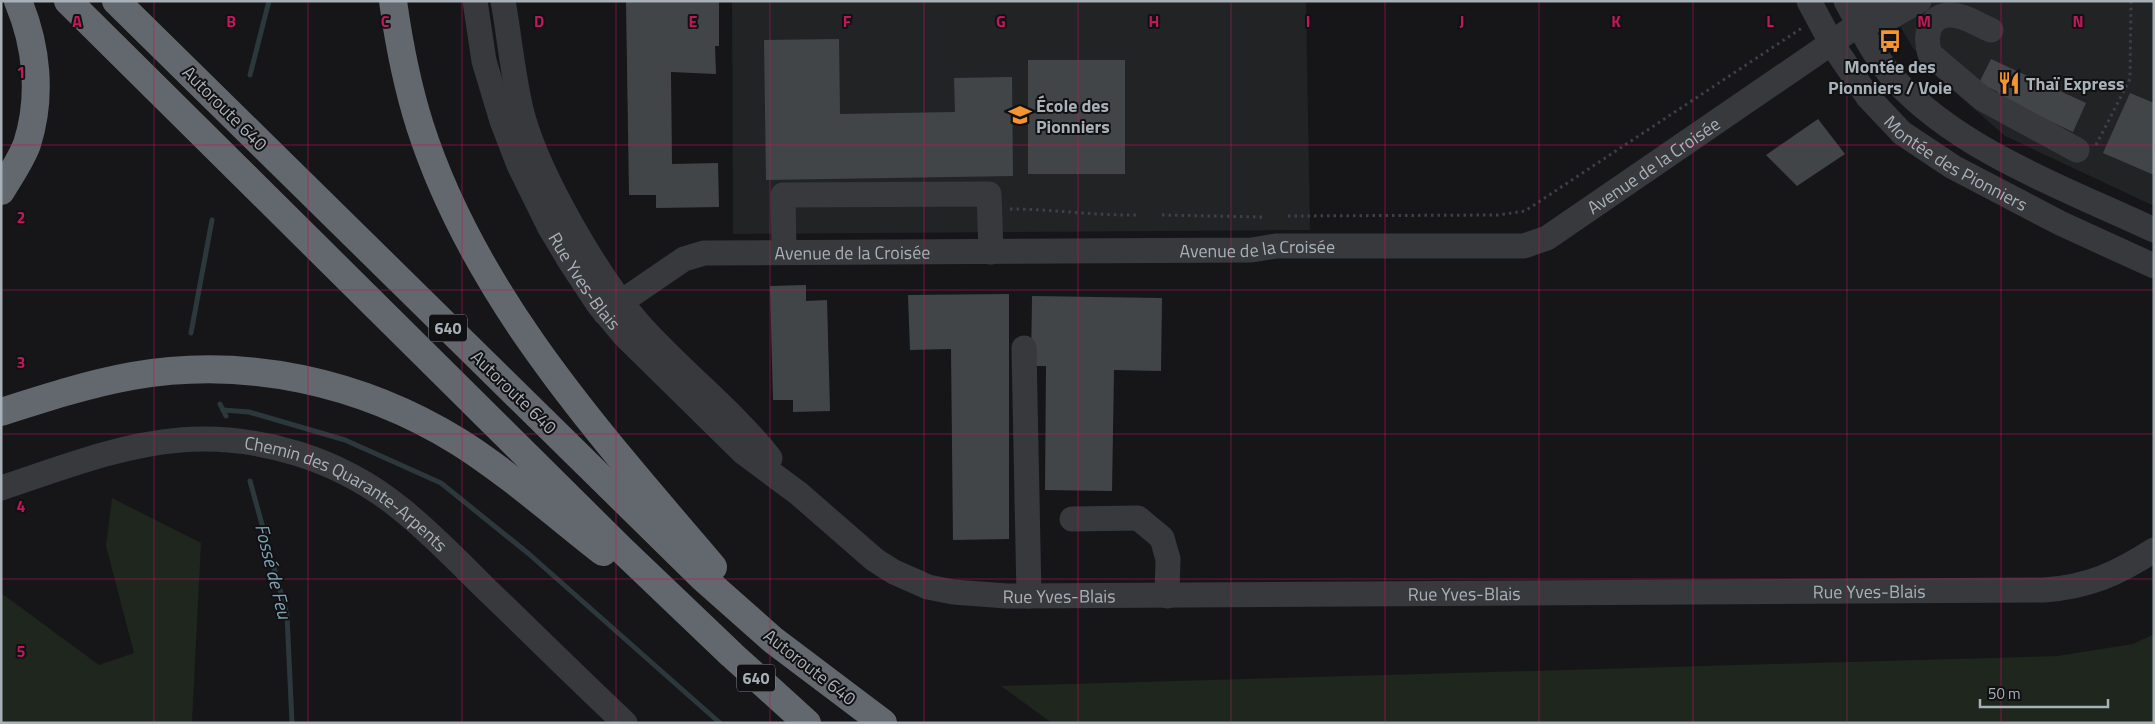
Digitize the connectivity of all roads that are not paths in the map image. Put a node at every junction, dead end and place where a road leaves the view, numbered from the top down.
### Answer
1 (18, 1) edge
2 (68, 1) edge
3 (116, 1) edge
4 (393, 1) edge
5 (475, 1) edge
6 (504, 1) edge
7 (1809, 1) edge
8 (1846, 1) edge
9 (1878, 1) edge
10 (1919, 1) edge
11 (1859, 24) junction
12 (1991, 30) dead end
13 (1832, 44) junction
14 (513, 119) junction
15 (2086, 149) road end
16 (1, 191) edge
17 (2154, 230) edge
18 (784, 252) junction
19 (991, 252) junction
20 (2154, 266) edge
21 (613, 307) junction
22 (1024, 348) dead end
23 (1, 412) edge
24 (1, 488) edge
25 (1072, 519) dead end
26 (2154, 550) edge
27 (1029, 596) junction
28 (1167, 596) junction
29 (707, 632) junction
30 (785, 649) junction
31 (625, 723) edge
32 (807, 723) edge
33 (883, 723) edge

1 - 16 highway
2 - 29 highway, Autoroute 640 / 640
3 - 30 highway, Autoroute 640 / 640
4 - 30 highway
5 - 14 street, Rue Yves-Blais
6 - 14 street, Rue Yves-Blais
7 - 13 street, Montée des Pionniers
8 - 11 street, Montée des Pionniers
9 - 11 street
10 - 11 street
11 - 13 street, Avenue de la Croisée
11 - 17 street, Montée des Pionniers
12 - 15 street
13 - 19 street, Avenue de la Croisée
13 - 20 street, Montée des Pionniers
14 - 21 street, Rue Yves-Blais
18 - 19 street, Avenue de la Croisée
18 - 19 street
18 - 21 street, Avenue de la Croisée
21 - 27 street, Rue Yves-Blais
22 - 27 street
23 - 29 highway
24 - 31 street, Chemin des Quarante-Arpents
25 - 28 street
26 - 28 street, Rue Yves-Blais
27 - 28 street, Rue Yves-Blais
29 - 32 highway, Autoroute 640 / 640
30 - 33 highway, Autoroute 640 / 640

